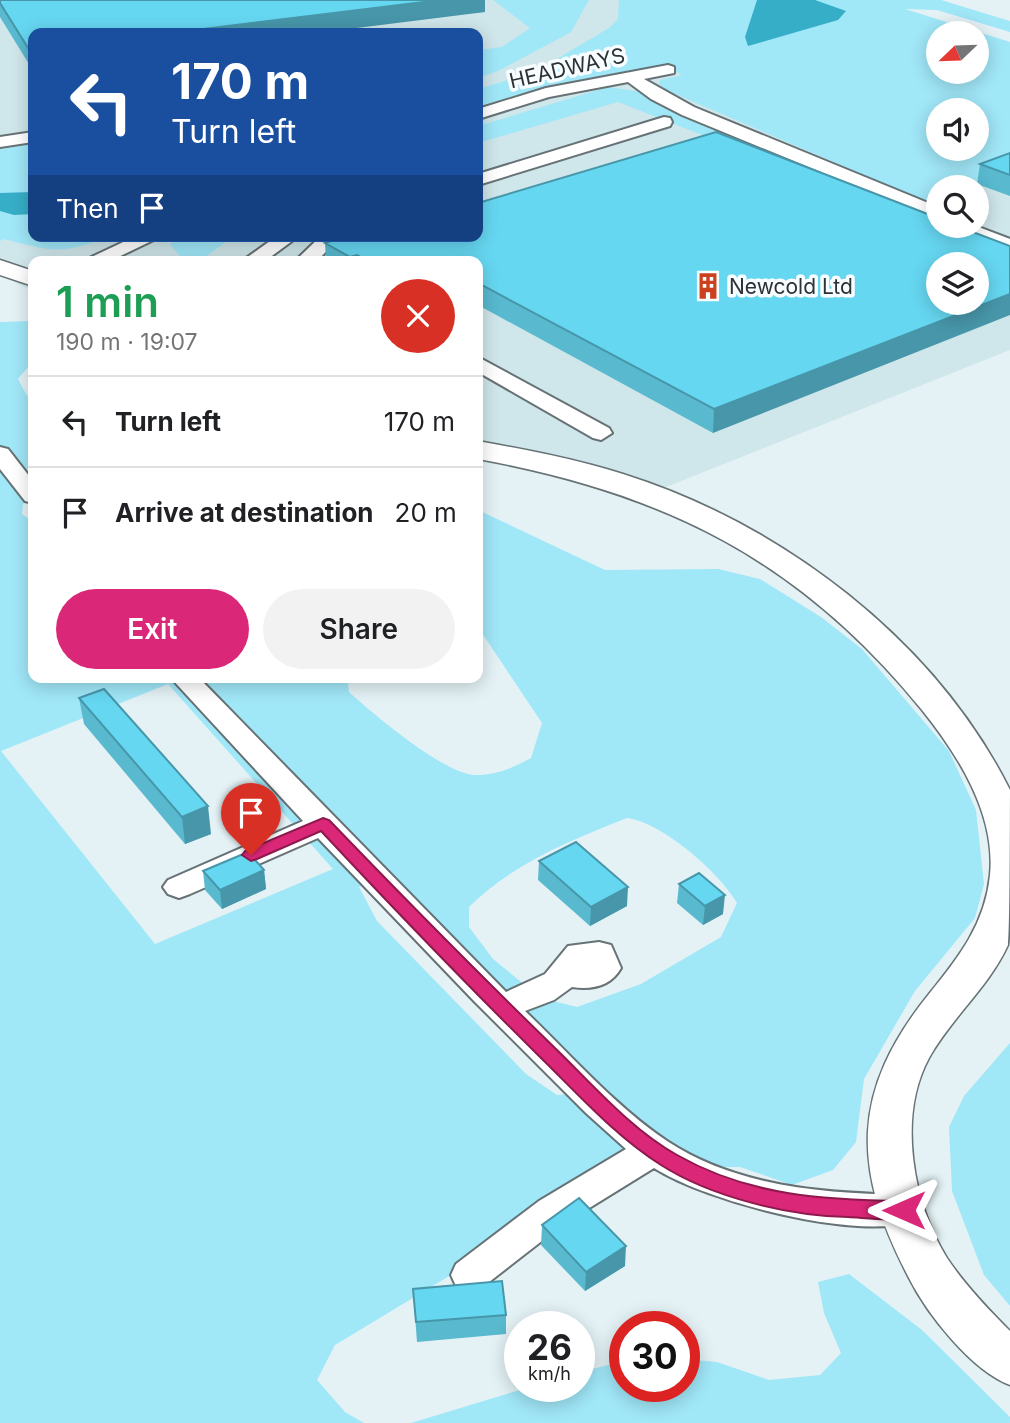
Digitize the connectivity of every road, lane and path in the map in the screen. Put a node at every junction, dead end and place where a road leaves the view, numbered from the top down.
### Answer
1 (668, 71) dead end
2 (629, 76) junction
3 (483, 112) edge
4 (664, 122) dead end
5 (28, 138) edge
6 (0, 142) edge
7 (483, 178) edge
8 (926, 209) edge
9 (989, 230) edge
10 (989, 237) edge
11 (1010, 238) edge
12 (138, 242) edge
13 (281, 242) edge
14 (326, 242) edge
15 (1010, 246) edge
16 (125, 248) junction
17 (105, 256) edge
18 (146, 256) dead end
19 (260, 256) edge
20 (310, 256) edge
21 (0, 267) edge
22 (28, 277) edge
23 (483, 366) edge
24 (601, 433) dead end
25 (483, 451) edge
26 (0, 454) edge
27 (28, 490) edge
28 (189, 683) edge
29 (323, 824) junction
30 (179, 887) dead end
31 (565, 974) dead end
32 (501, 1007) junction
33 (654, 1150) junction
34 (904, 1210) junction
35 (470, 1275) dead end
36 (1010, 1363) edge

1 - 2 street, HEADWAYS
2 - 3 street, HEADWAYS
2 - 8 street
4 - 7 street
5 - 6 street
9 - 11 street
10 - 15 street
12 - 16 street
13 - 19 street
14 - 20 street
16 - 17 street
16 - 18 street
21 - 22 main road
23 - 24 street
25 - 34 main road
26 - 27 street
28 - 29 street
29 - 30 street
29 - 32 street
31 - 32 street
32 - 33 street
33 - 34 street
33 - 35 street
34 - 36 main road

